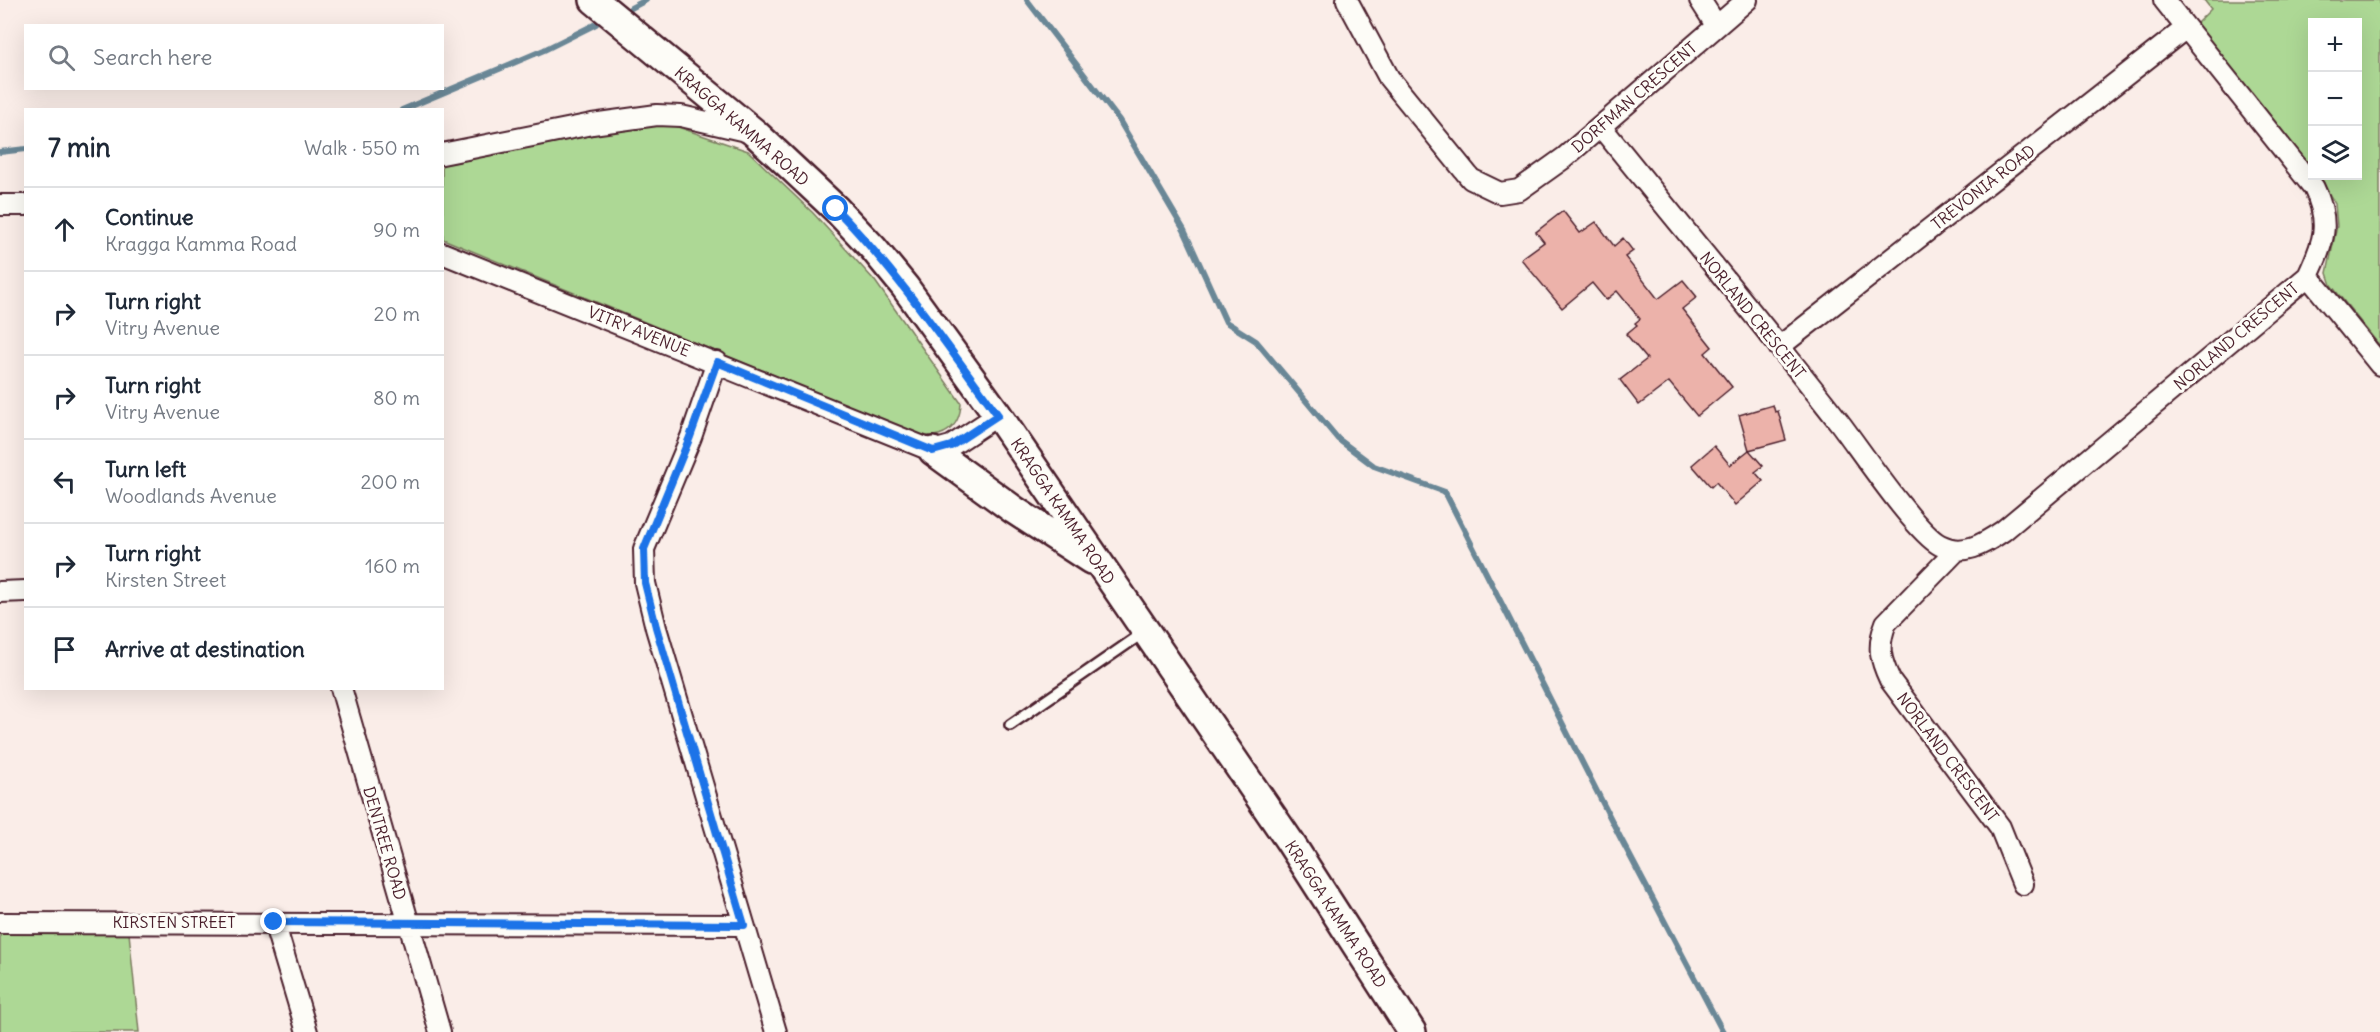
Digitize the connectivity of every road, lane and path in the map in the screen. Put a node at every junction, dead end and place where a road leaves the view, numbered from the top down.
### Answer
1 (594, 0) edge
2 (1347, 0) edge
3 (1700, 0) edge
4 (1747, 0) edge
5 (2164, 0) edge
6 (1716, 25) junction
7 (2186, 28) junction
8 (1602, 128) junction
9 (756, 134) junction
10 (444, 154) edge
11 (24, 205) edge
12 (0, 206) edge
13 (444, 254) edge
14 (2308, 276) junction
15 (1779, 347) junction
16 (717, 362) junction
17 (2380, 365) edge
18 (998, 415) junction
19 (933, 451) junction
20 (1956, 550) junction
21 (1102, 567) junction
22 (24, 591) edge
23 (0, 592) edge
24 (1145, 632) junction
25 (341, 690) edge
26 (1010, 724) dead end
27 (2023, 884) dead end
28 (274, 922) junction
29 (0, 923) edge
30 (409, 923) junction
31 (744, 925) junction
32 (307, 1032) edge
33 (440, 1032) edge
34 (776, 1032) edge
35 (1412, 1032) edge

1 - 9 main road, KRAGGA KAMMA ROAD
2 - 8 street, DORFMAN CRESCENT
3 - 6 street
4 - 6 street, DORFMAN CRESCENT
5 - 7 street, NORLAND CRESCENT
6 - 8 street, DORFMAN CRESCENT
7 - 14 street, NORLAND CRESCENT
7 - 15 street, TREVONIA ROAD
8 - 15 street, NORLAND CRESCENT
9 - 10 street
9 - 18 main road, KRAGGA KAMMA ROAD
11 - 12 street
13 - 16 street, VITRY AVENUE
14 - 17 street
14 - 20 street, NORLAND CRESCENT
15 - 20 street, NORLAND CRESCENT
16 - 19 street, VITRY AVENUE
16 - 31 street
18 - 19 street
18 - 21 main road, KRAGGA KAMMA ROAD
19 - 21 main road
20 - 27 street, NORLAND CRESCENT
21 - 24 main road, KRAGGA KAMMA ROAD
22 - 23 street
24 - 26 lane
24 - 35 main road, KRAGGA KAMMA ROAD
25 - 30 street, DENTREE ROAD
28 - 29 street, KIRSTEN STREET
28 - 30 street, KIRSTEN STREET
28 - 32 street
30 - 31 street, KIRSTEN STREET
30 - 33 street, DENTREE ROAD
31 - 34 street

